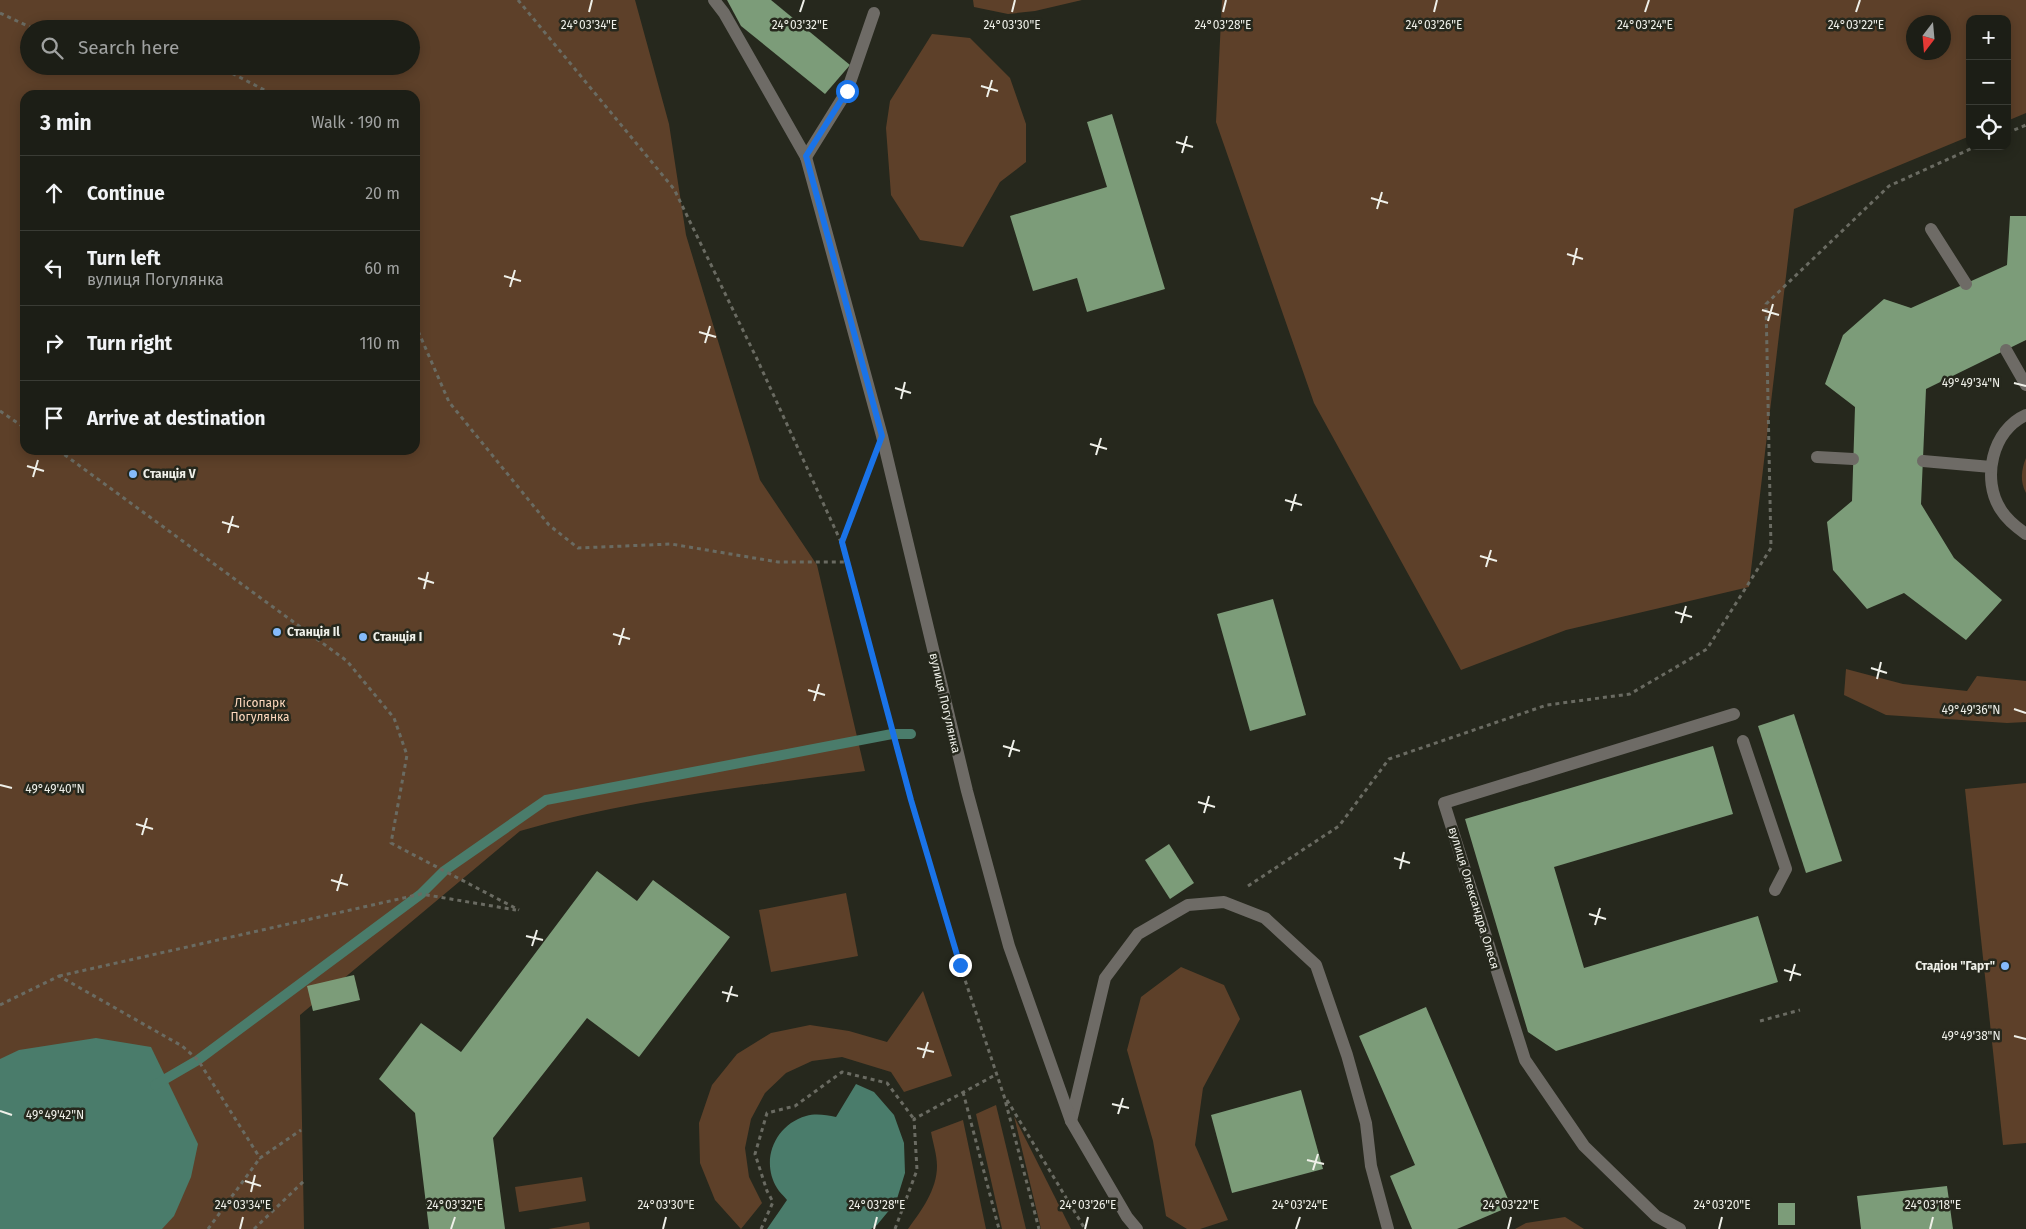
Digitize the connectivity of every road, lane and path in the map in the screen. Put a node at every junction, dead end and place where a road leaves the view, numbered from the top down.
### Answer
1 (518, 0) edge
2 (714, 0) edge
3 (0, 13) edge
4 (874, 13) dead end
5 (20, 22) edge
6 (235, 75) edge
7 (264, 90) edge
8 (2026, 125) edge
9 (2011, 131) edge
10 (1968, 150) edge
11 (806, 156) junction
12 (1931, 229) dead end
13 (1966, 284) dead end
14 (420, 335) edge
15 (2006, 350) dead end
16 (2026, 385) edge
17 (0, 411) edge
18 (2026, 415) edge
19 (20, 425) edge
20 (882, 436) junction
21 (65, 455) edge
22 (1817, 457) dead end
23 (1854, 459) dead end
24 (1923, 461) dead end
25 (1991, 467) junction
26 (2026, 534) edge
27 (842, 542) junction
28 (846, 562) junction
29 (1734, 714) dead end
30 (1743, 741) dead end
31 (1260, 878) dead end
32 (1775, 890) dead end
33 (59, 976) junction
34 (0, 1005) edge
35 (1800, 1010) dead end
36 (1760, 1021) dead end
37 (997, 1074) junction
38 (964, 1092) junction
39 (1004, 1096) junction
40 (914, 1119) junction
41 (1071, 1121) junction
42 (301, 1130) dead end
43 (260, 1158) junction
44 (305, 1180) dead end
45 (208, 1229) edge
46 (254, 1229) edge
47 (761, 1229) edge
48 (895, 1229) edge
49 (999, 1229) edge
50 (1039, 1229) edge
51 (1085, 1229) edge
52 (1137, 1229) edge
53 (1388, 1229) edge
54 (1680, 1229) edge

1 - 27 path
2 - 11 street, вулиця Погулянка
3 - 5 path
4 - 11 street
6 - 7 path
8 - 9 path
10 - 31 path
11 - 20 street, вулиця Погулянка
12 - 13 street
14 - 28 path
15 - 16 street
17 - 19 path
18 - 25 street
20 - 27 path
20 - 41 street, вулиця Погулянка
21 - 33 path
22 - 23 street
24 - 25 street
25 - 26 street
27 - 28 path
28 - 37 path
29 - 54 street, вулиця Олександра Олеся
30 - 32 street
33 - 34 path
33 - 43 path
35 - 36 path
37 - 38 path
37 - 39 path
38 - 40 path
38 - 49 path
39 - 50 path
39 - 51 path
40 - 47 path
40 - 48 path
41 - 52 street, вулиця Погулянка
41 - 53 street
42 - 43 path
43 - 45 path
44 - 46 path

